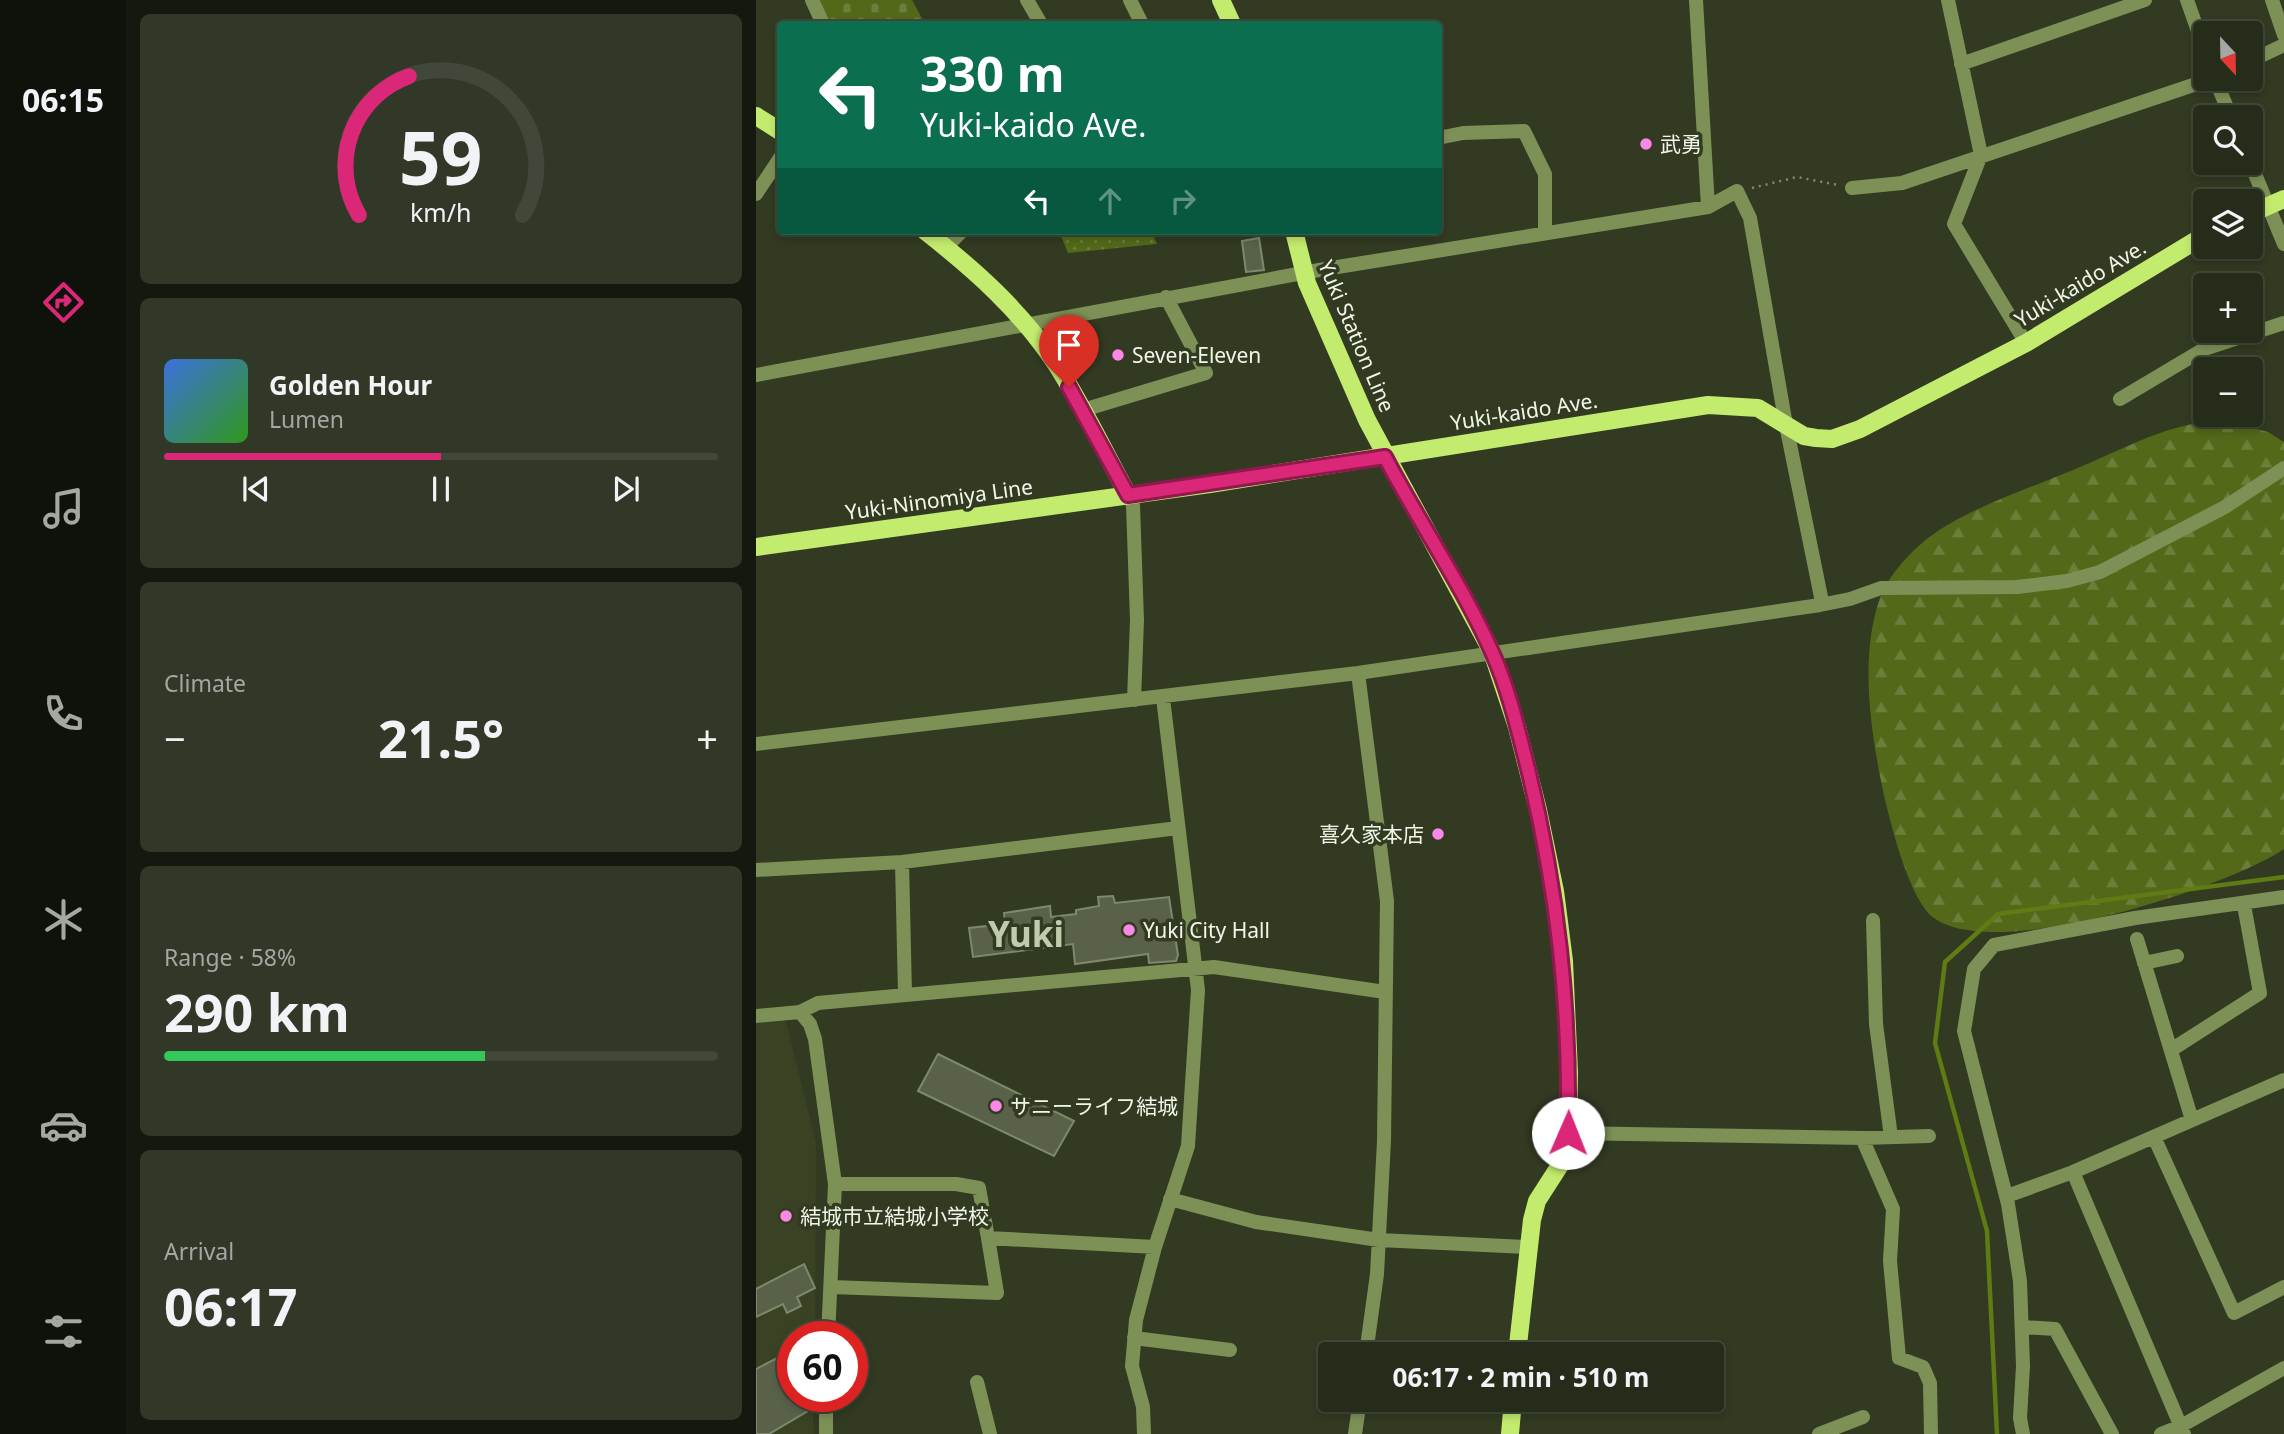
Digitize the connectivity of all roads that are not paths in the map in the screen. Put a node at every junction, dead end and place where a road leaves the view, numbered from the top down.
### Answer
1 (812, 0) edge
2 (1027, 0) edge
3 (1130, 0) edge
4 (1221, 0) edge
5 (1696, 0) edge
6 (1948, 0) edge
7 (2145, 0) edge
8 (2187, 0) edge
9 (2272, 0) edge
10 (822, 21) edge
11 (1039, 21) edge
12 (1140, 21) edge
13 (1231, 21) edge
14 (2194, 21) edge
15 (2284, 35) edge
16 (2284, 45) edge
17 (2263, 55) edge
18 (1961, 64) junction
19 (2193, 86) edge
20 (756, 116) edge
21 (777, 129) edge
22 (1442, 137) edge
23 (1981, 155) junction
24 (777, 162) edge
25 (2258, 175) edge
26 (1852, 188) road end
27 (756, 194) edge
28 (2276, 202) edge
29 (1708, 207) junction
30 (1545, 233) junction
31 (930, 235) edge
32 (958, 235) edge
33 (1295, 235) edge
34 (2193, 242) edge
35 (2284, 243) edge
36 (946, 247) junction
37 (1303, 273) junction
38 (1166, 297) junction
39 (2284, 323) edge
40 (1026, 324) junction
41 (2026, 343) junction
42 (756, 376) edge
43 (2120, 400) dead end
44 (1083, 410) junction
45 (1786, 425) junction
46 (1385, 457) junction
47 (2284, 468) edge
48 (1128, 495) junction
49 (756, 547) edge
50 (1819, 605) junction
51 (1492, 652) junction
52 (1358, 673) junction
53 (1163, 698) junction
54 (1134, 700) junction
55 (756, 744) edge
56 (1178, 828) junction
57 (902, 862) junction
58 (756, 870) edge
59 (2284, 897) edge
60 (2244, 905) junction
61 (1873, 920) dead end
62 (2137, 939) dead end
63 (2177, 956) dead end
64 (2144, 963) junction
65 (1194, 968) junction
66 (1385, 992) junction
67 (905, 994) junction
68 (800, 1012) junction
69 (756, 1016) edge
70 (2171, 1050) junction
71 (2284, 1080) edge
72 (2192, 1120) junction
73 (1568, 1133) junction
74 (1929, 1136) dead end
75 (1891, 1137) junction
76 (2154, 1137) junction
77 (1862, 1138) junction
78 (2073, 1172) junction
79 (835, 1184) junction
80 (2007, 1196) junction
81 (1170, 1199) junction
82 (988, 1238) junction
83 (1379, 1240) junction
84 (1155, 1247) junction
85 (1528, 1247) junction
86 (831, 1287) junction
87 (2284, 1287) edge
88 (829, 1321) edge
89 (2022, 1327) junction
90 (1134, 1338) junction
91 (1367, 1342) edge
92 (1518, 1342) edge
93 (1230, 1350) dead end
94 (2284, 1368) edge
95 (977, 1382) dead end
96 (826, 1412) edge
97 (1358, 1412) edge
98 (1512, 1412) edge
99 (1863, 1418) dead end
100 (2182, 1430) edge
101 (826, 1434) edge
102 (990, 1434) edge
103 (1144, 1434) edge
104 (1355, 1434) edge
105 (1510, 1434) edge
106 (1819, 1434) edge
107 (1931, 1434) edge
108 (2023, 1434) edge
109 (2112, 1434) edge
110 (2161, 1434) edge

1 - 10 street
2 - 11 street
3 - 12 street
4 - 13 main road
5 - 29 street
6 - 18 street
7 - 18 street
8 - 14 street
9 - 15 street
16 - 17 street
18 - 23 street
19 - 23 street
20 - 21 main road
22 - 30 street
23 - 26 street
23 - 41 street
24 - 27 street
25 - 28 street
28 - 35 street
29 - 30 street
29 - 45 street
30 - 37 street
31 - 36 main road
32 - 36 street
33 - 37 main road, Yuki Station Line
34 - 41 main road, Yuki-kaido Ave.
36 - 40 main road
37 - 38 street
37 - 46 main road, Yuki Station Line
38 - 40 street
38 - 44 street
39 - 43 street
40 - 42 street
40 - 44 main road
41 - 45 main road, Yuki-kaido Ave.
44 - 48 main road
45 - 46 main road, Yuki-kaido Ave.
45 - 50 street
46 - 48 main road, Yuki-kaido Ave.
46 - 51 main road, Yuki Station Line
47 - 50 street
48 - 49 main road, Yuki-Ninomiya Line
48 - 54 street
50 - 51 street
51 - 52 street
51 - 73 main road, Yuki Station Line
52 - 53 street
52 - 66 street
53 - 54 street
53 - 56 street
54 - 55 street
56 - 57 street
56 - 65 street
57 - 58 street
57 - 67 street
59 - 60 street
60 - 70 street
60 - 80 street
61 - 75 street
62 - 64 street
63 - 64 street
64 - 70 street
65 - 66 street
65 - 67 street
65 - 81 street
66 - 83 street
67 - 68 street
68 - 69 street
68 - 79 street
70 - 72 street
71 - 72 street
72 - 76 street
73 - 77 street
73 - 85 main road, Yuki Station Line
74 - 75 street
75 - 77 street
76 - 78 street
76 - 87 street
77 - 107 street
78 - 80 street
78 - 100 street
79 - 82 street
79 - 86 street
80 - 89 street
81 - 83 street
81 - 84 street
82 - 84 street
82 - 86 street
83 - 85 street
83 - 91 street
84 - 90 street
85 - 92 main road, Yuki Station Line
86 - 88 street
89 - 108 street
89 - 109 street
90 - 93 street
90 - 103 street
94 - 100 street
95 - 102 street
96 - 101 street
97 - 104 street
98 - 105 main road
99 - 106 street
100 - 110 street

